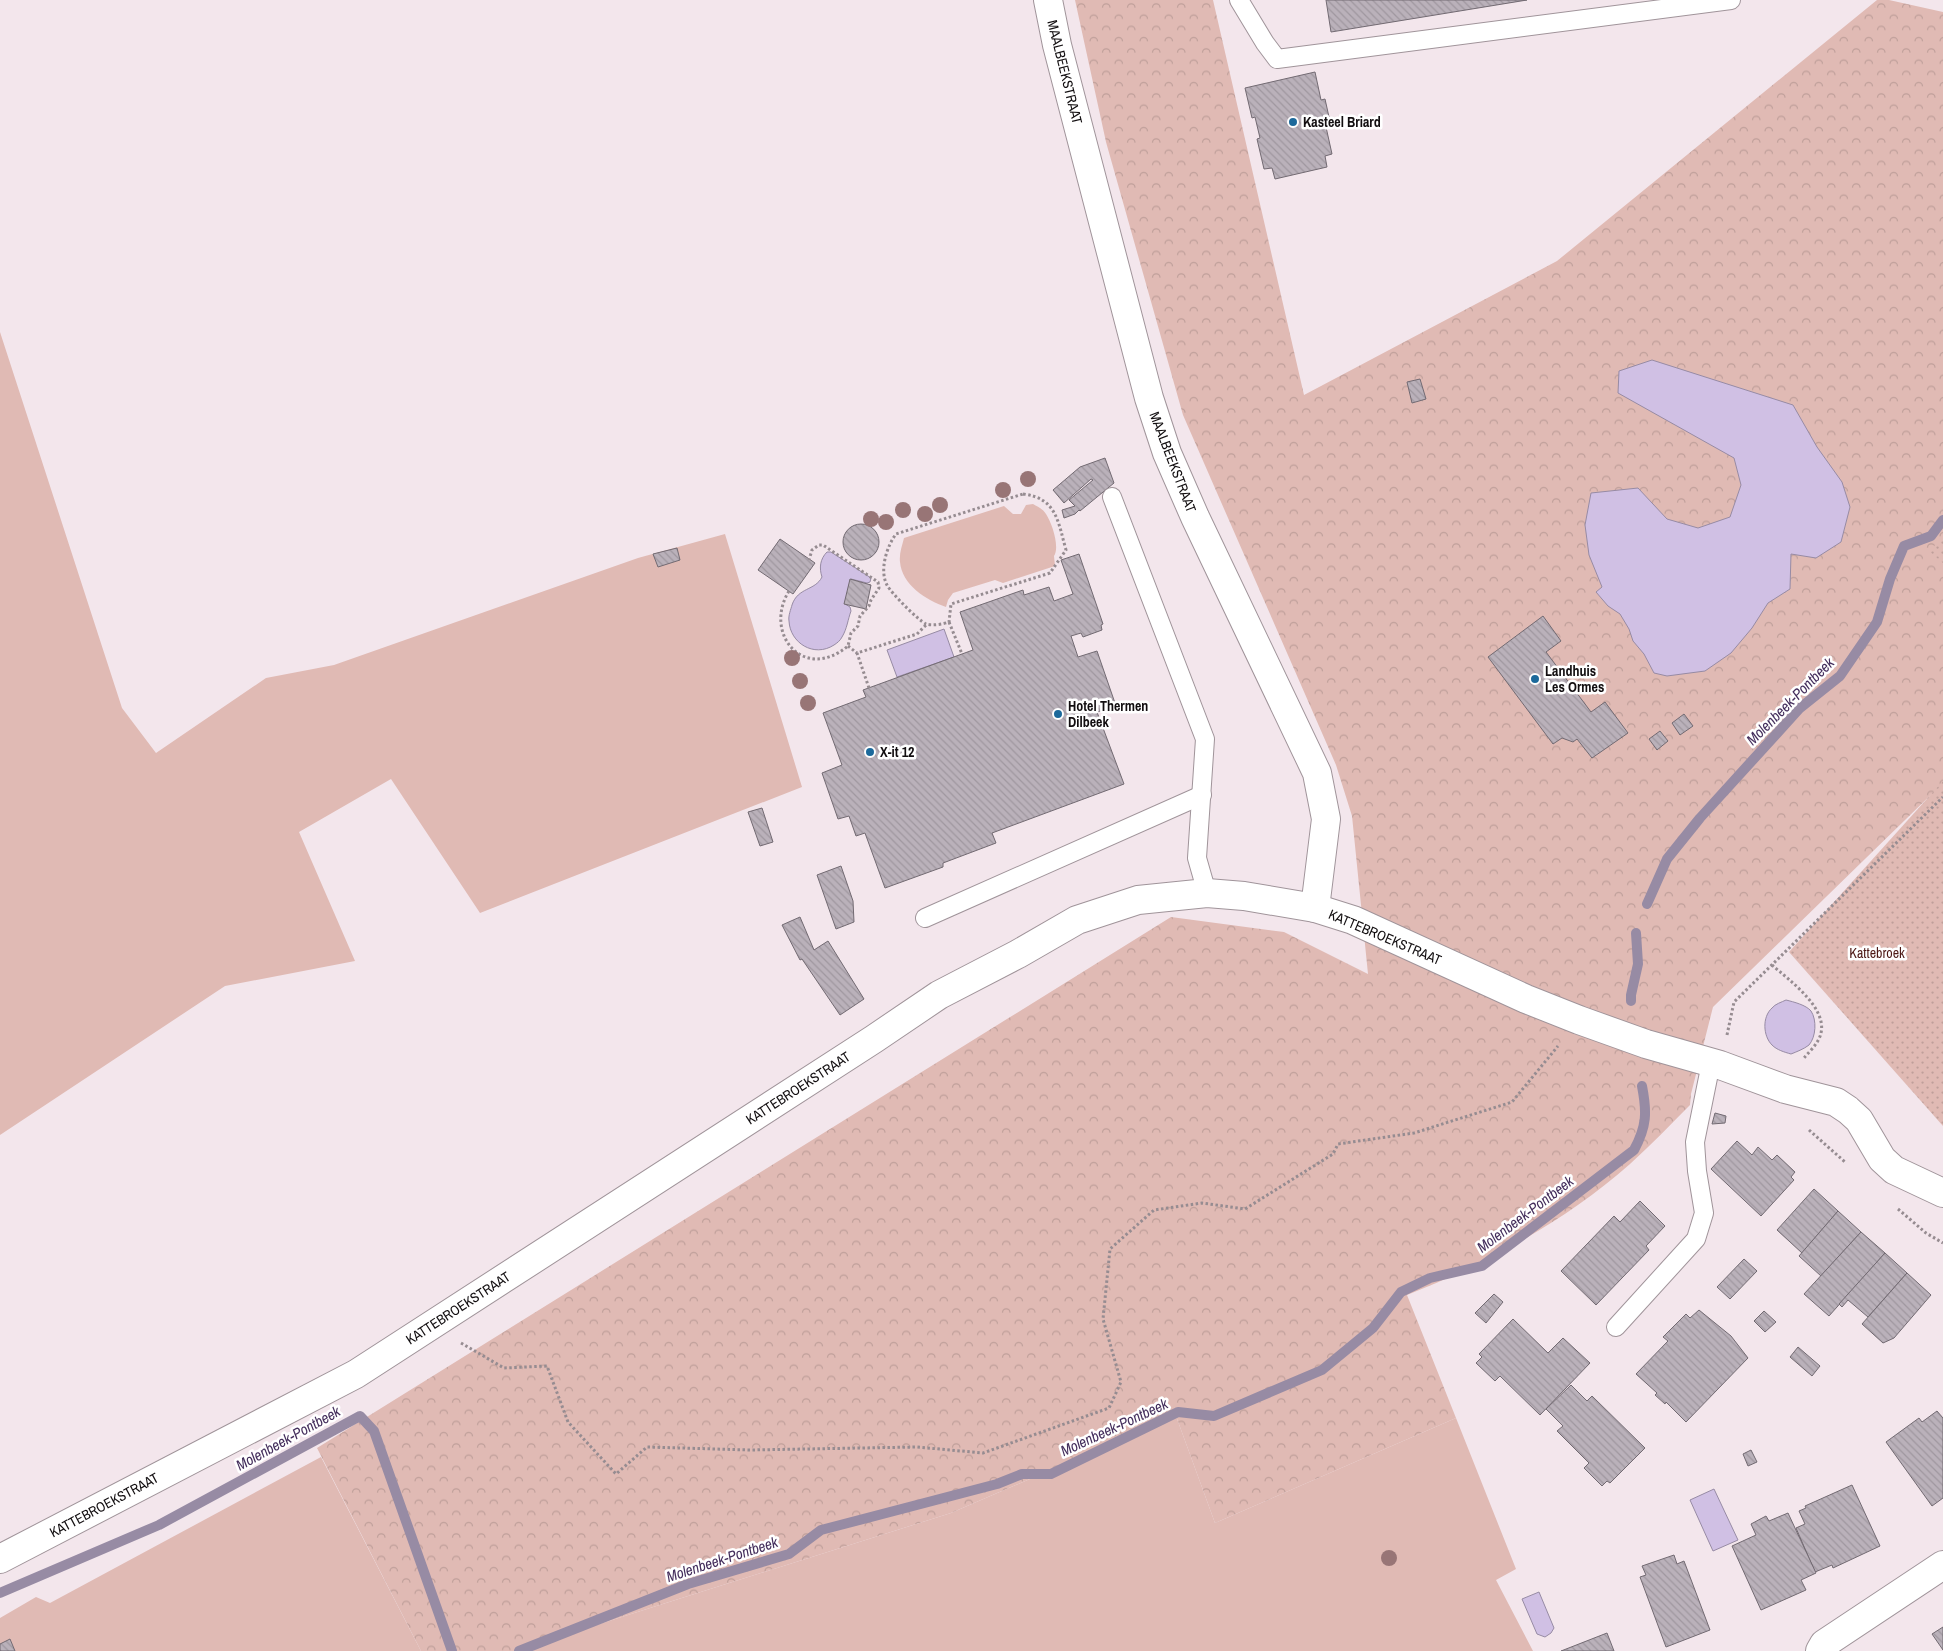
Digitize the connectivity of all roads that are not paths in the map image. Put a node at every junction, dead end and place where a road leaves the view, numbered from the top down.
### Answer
1 (1048, 0) edge
2 (1240, 0) edge
3 (1731, 0) edge
4 (1112, 498) dead end
5 (1202, 794) junction
6 (1208, 893) junction
7 (1315, 908) junction
8 (925, 918) dead end
9 (1716, 1064) junction
10 (1943, 1194) edge
11 (1616, 1327) dead end
12 (0, 1559) edge
13 (1943, 1565) edge
14 (1820, 1651) edge

1 - 7 street, MAALBEEKSTRAAT
2 - 3 lane
4 - 5 lane
5 - 6 lane
5 - 8 lane
6 - 7 street, KATTEBROEKSTRAAT
6 - 12 street, KATTEBROEKSTRAAT
7 - 9 street, KATTEBROEKSTRAAT
9 - 10 street, KATTEBROEKSTRAAT
9 - 11 lane
13 - 14 street

